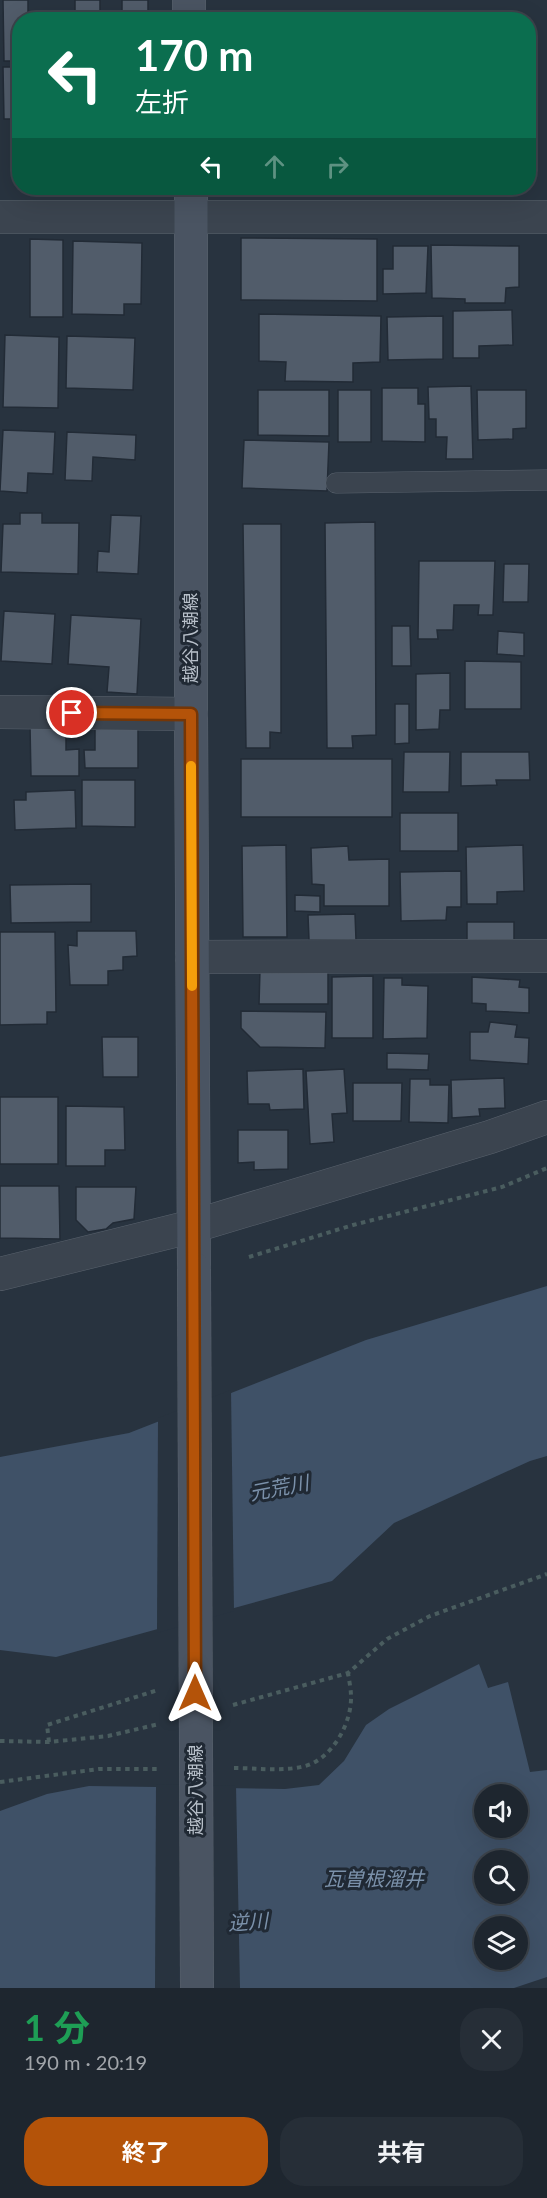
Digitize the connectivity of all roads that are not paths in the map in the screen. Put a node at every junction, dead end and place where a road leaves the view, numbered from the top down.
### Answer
1 (191, 202) edge
2 (0, 217) edge
3 (547, 217) edge
4 (547, 480) edge
5 (336, 483) dead end
6 (0, 712) edge
7 (191, 714) junction
8 (547, 956) edge
9 (192, 957) junction
10 (547, 1117) edge
11 (194, 1226) junction
12 (0, 1274) edge
13 (197, 1988) edge

1 - 2 street
1 - 3 street
1 - 7 main road, 越谷八潮線
4 - 5 lane
6 - 7 street
7 - 9 main road, 越谷八潮線
8 - 9 street
9 - 11 main road, 越谷八潮線
10 - 11 street
11 - 12 street
11 - 13 main road, 越谷八潮線, bridge

